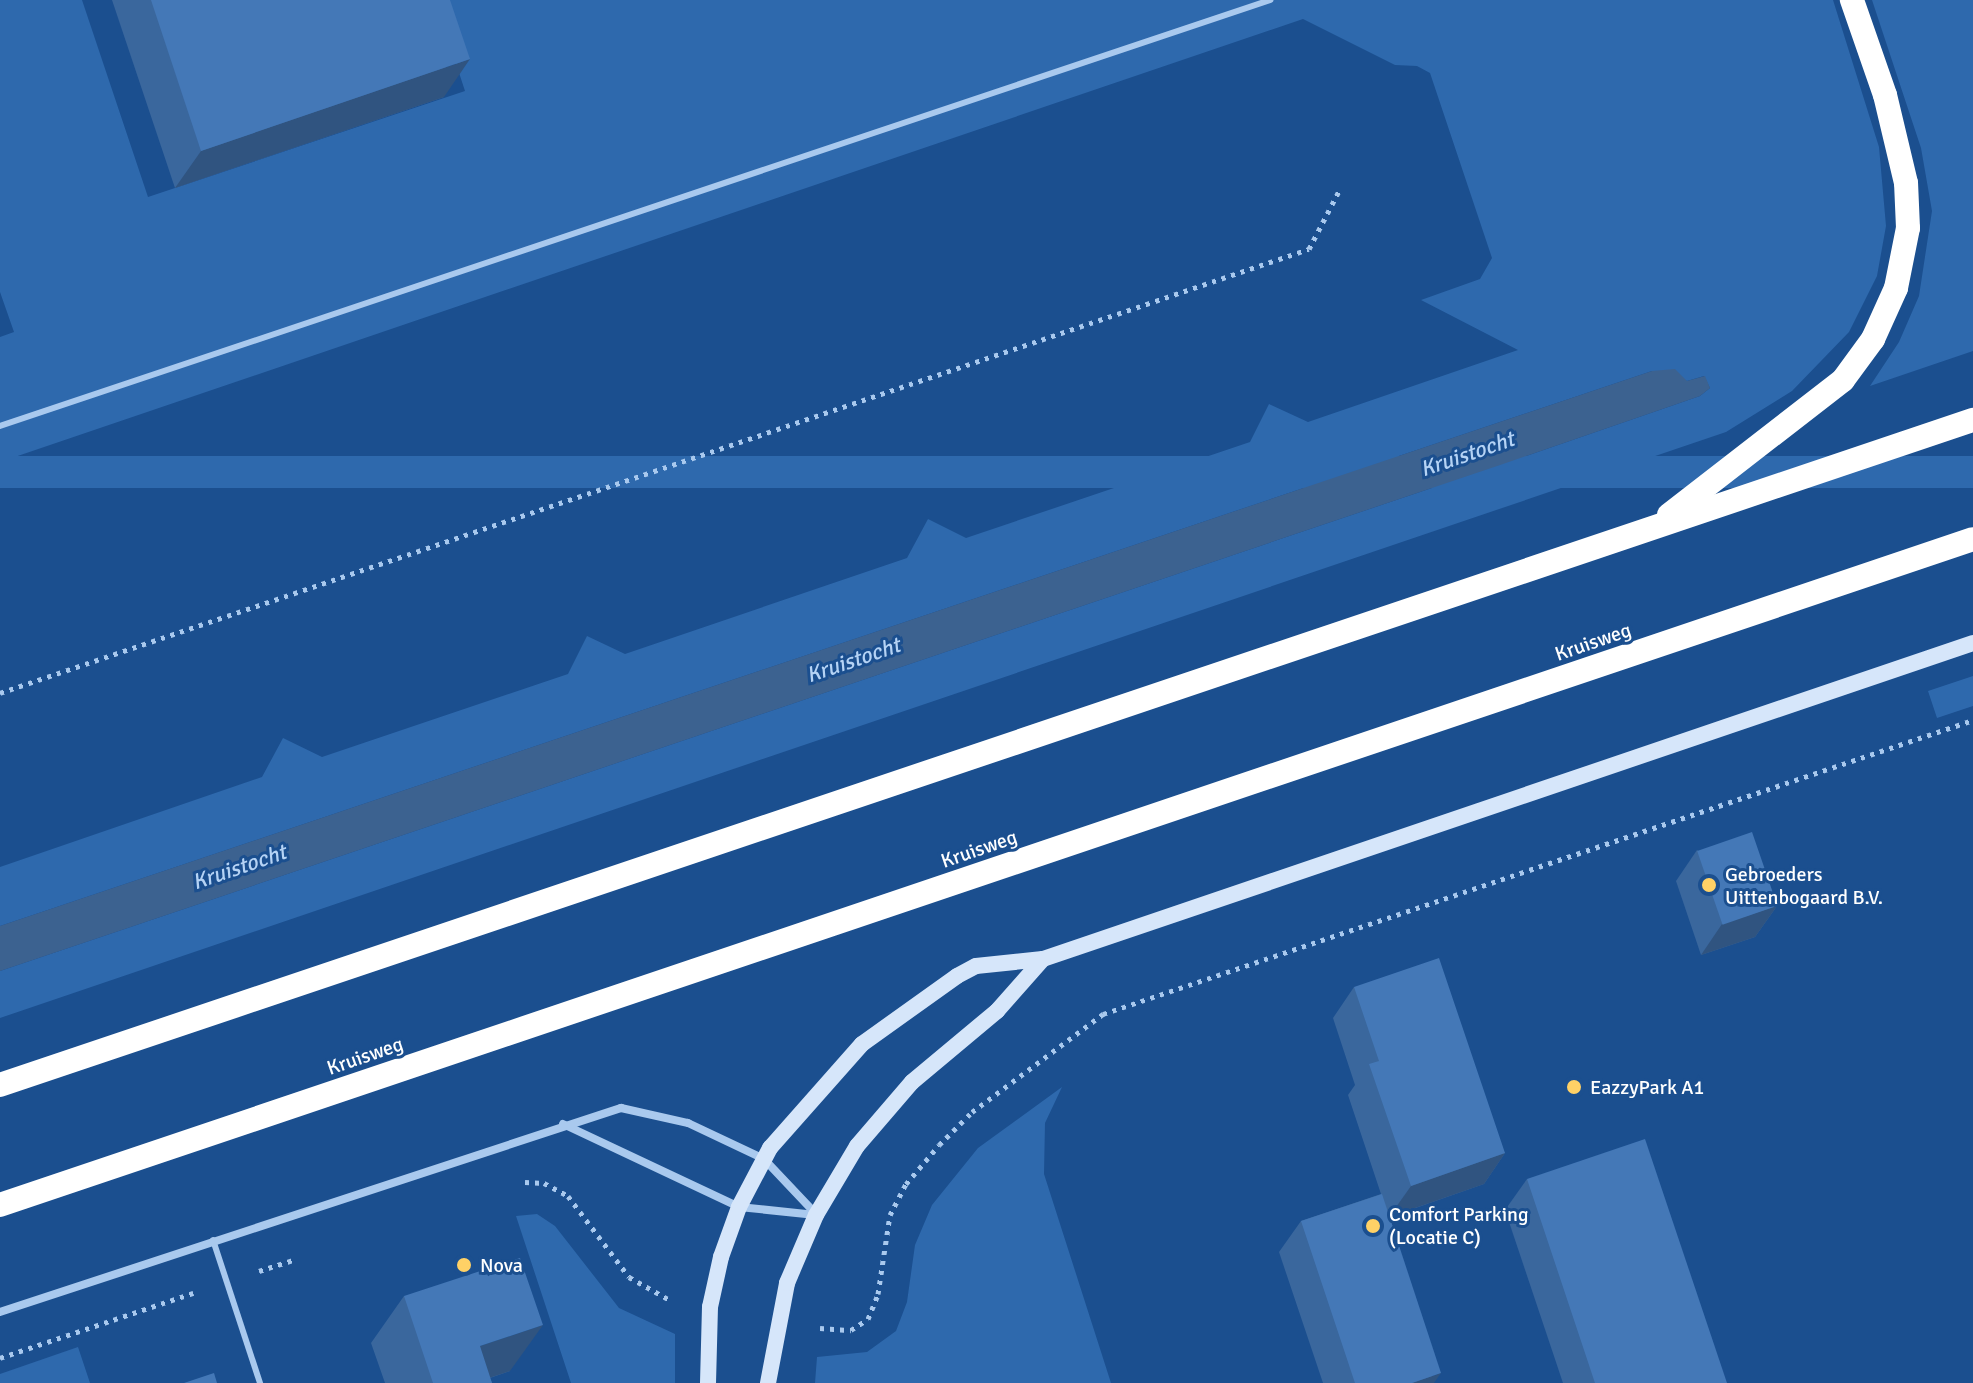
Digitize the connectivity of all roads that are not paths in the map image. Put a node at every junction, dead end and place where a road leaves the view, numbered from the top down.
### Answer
1 (1270, 0) edge
2 (1852, 0) edge
3 (1973, 420) edge
4 (0, 426) edge
5 (1651, 529) junction
6 (1973, 539) edge
7 (1973, 643) edge
8 (1043, 959) junction
9 (0, 1085) edge
10 (558, 1124) junction
11 (764, 1159) junction
12 (0, 1205) edge
13 (739, 1207) junction
14 (816, 1215) junction
15 (213, 1240) junction
16 (0, 1312) edge
17 (260, 1383) edge
18 (708, 1383) edge
19 (768, 1383) edge

1 - 4 lane
2 - 5 highway
3 - 5 highway
5 - 9 highway
6 - 12 highway, Kruisweg
7 - 8 street
8 - 11 street
8 - 14 street
10 - 11 street
10 - 13 street
10 - 15 street
11 - 13 street
11 - 14 street
13 - 14 street
13 - 18 street
14 - 19 street
15 - 16 street
15 - 17 lane

